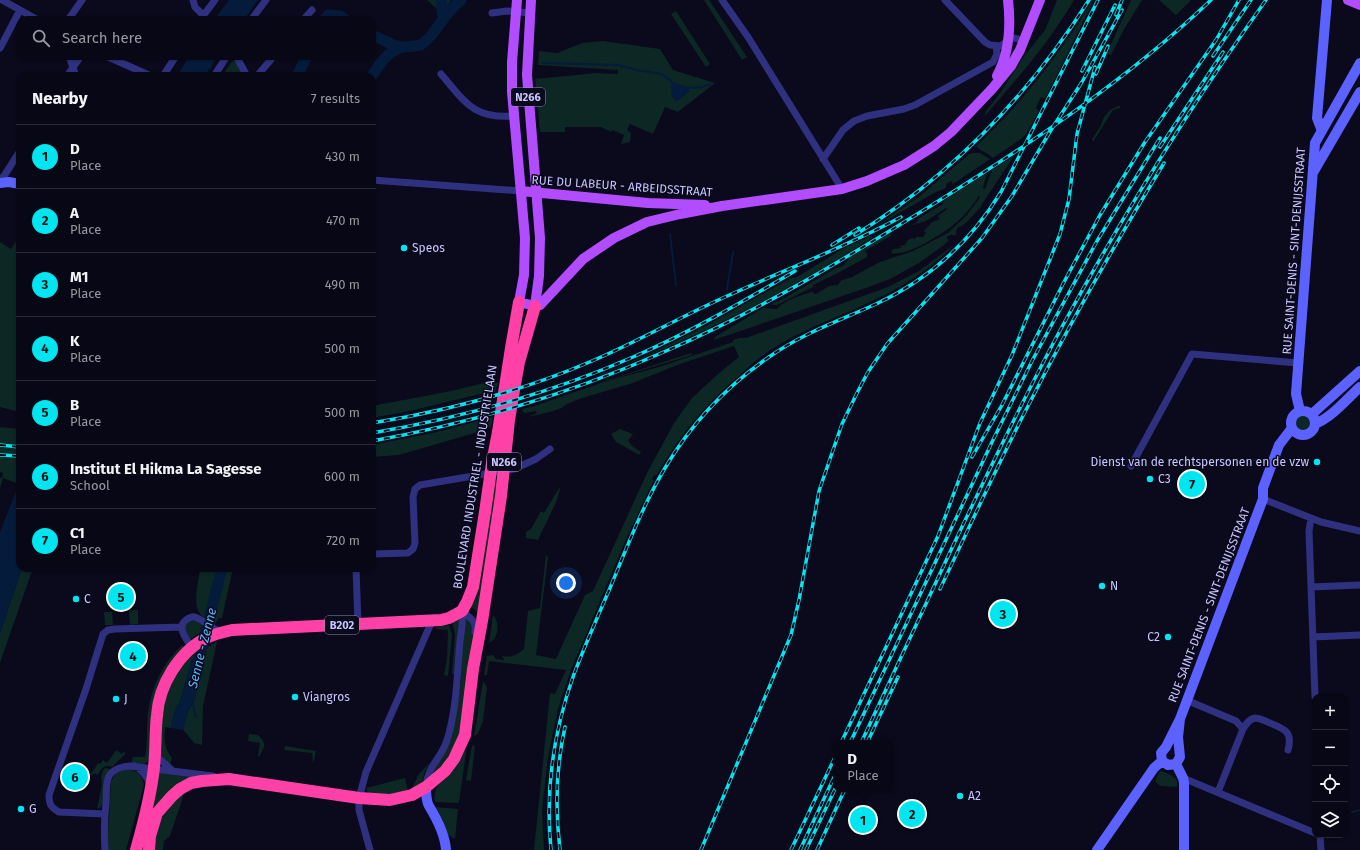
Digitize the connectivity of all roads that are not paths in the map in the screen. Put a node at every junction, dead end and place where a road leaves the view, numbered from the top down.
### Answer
1 (2, 0) edge
2 (82, 0) edge
3 (193, 0) edge
4 (215, 0) edge
5 (266, 0) edge
6 (517, 0) edge
7 (531, 0) edge
8 (722, 0) edge
9 (945, 0) edge
10 (1008, 0) edge
11 (1040, 0) edge
12 (1327, 0) edge
13 (1348, 0) edge
14 (1360, 5) edge
15 (20, 10) junction
16 (312, 10) dead end
17 (516, 12) junction
18 (492, 13) dead end
19 (530, 13) junction
20 (17, 16) edge
21 (31, 16) edge
22 (71, 16) edge
23 (201, 16) edge
24 (203, 16) edge
25 (255, 16) edge
26 (307, 16) edge
27 (16, 18) edge
28 (1009, 38) junction
29 (1024, 41) junction
30 (996, 46) junction
31 (0, 48) edge
32 (70, 60) edge
33 (78, 60) edge
34 (115, 60) edge
35 (173, 60) edge
36 (224, 60) edge
37 (238, 60) edge
38 (271, 60) edge
39 (1360, 63) edge
40 (73, 67) junction
41 (70, 72) edge
42 (75, 72) edge
43 (142, 72) edge
44 (166, 72) edge
45 (216, 72) edge
46 (245, 72) edge
47 (260, 72) edge
48 (441, 74) dead end
49 (1360, 92) edge
50 (984, 97) junction
51 (514, 116) junction
52 (1322, 131) junction
53 (16, 157) edge
54 (823, 159) junction
55 (1313, 175) junction
56 (0, 180) edge
57 (376, 180) edge
58 (0, 183) edge
59 (16, 183) edge
60 (842, 189) junction
61 (521, 191) junction
62 (537, 193) junction
63 (648, 203) junction
64 (672, 204) junction
65 (722, 206) junction
66 (675, 215) junction
67 (647, 222) junction
68 (519, 302) junction
69 (535, 306) junction
70 (1298, 363) junction
71 (1360, 371) edge
72 (1360, 388) edge
73 (1300, 411) junction
74 (1312, 414) junction
75 (1315, 424) junction
76 (1294, 431) junction
77 (550, 449) dead end
78 (1131, 466) dead end
79 (503, 471) junction
80 (490, 473) junction
81 (1262, 499) junction
82 (1311, 518) junction
83 (1360, 531) edge
84 (376, 554) edge
85 (356, 572) edge
86 (1360, 585) edge
87 (1310, 587) junction
88 (462, 611) junction
89 (432, 620) junction
90 (358, 624) junction
91 (182, 627) junction
92 (220, 632) junction
93 (1360, 635) edge
94 (1313, 637) junction
95 (192, 648) junction
96 (473, 669) junction
97 (1315, 694) edge
98 (1186, 700) junction
99 (1180, 719) junction
100 (1244, 729) junction
101 (1166, 747) junction
102 (1178, 750) junction
103 (1288, 750) dead end
104 (155, 755) junction
105 (1162, 761) junction
106 (1176, 764) junction
107 (134, 766) junction
108 (154, 768) junction
109 (174, 771) junction
110 (1183, 778) junction
111 (229, 779) junction
112 (431, 783) junction
113 (151, 790) junction
114 (1218, 792) junction
115 (412, 795) junction
116 (359, 798) junction
117 (429, 804) junction
118 (104, 814) junction
119 (1312, 832) edge
120 (1320, 838) edge
121 (105, 850) edge
122 (136, 850) edge
123 (149, 850) edge
124 (370, 850) edge
125 (446, 850) edge
126 (1097, 850) edge
127 (1184, 850) edge
128 (1321, 850) edge

1 - 15 street
2 - 22 street
3 - 23 street
4 - 24 street
5 - 25 street
6 - 17 main road, BOULEVARD INDUSTRIEL - INDUSTRIELAAN / N266
7 - 19 main road, BOULEVARD INDUSTRIEL - INDUSTRIELAAN / N266
8 - 54 street
9 - 30 street
10 - 28 main road
11 - 29 main road
12 - 52 main road
13 - 14 main road
15 - 20 street
15 - 21 street
16 - 26 street
17 - 18 street
17 - 19 street
17 - 51 main road, BOULEVARD INDUSTRIEL - INDUSTRIELAAN / N266
19 - 62 main road, BOULEVARD INDUSTRIEL - INDUSTRIELAAN / N266
27 - 31 street
28 - 29 street
28 - 30 street
28 - 50 main road
29 - 50 main road
30 - 54 street
32 - 40 street
33 - 40 street
34 - 43 street
35 - 44 street
36 - 45 street
37 - 46 street
38 - 47 street
39 - 52 main road, RUE SAINT-DENIS - SINT-DENIJSSTRAAT
40 - 41 street
40 - 42 street
48 - 51 street
49 - 55 main road
50 - 60 main road
51 - 61 main road, BOULEVARD INDUSTRIEL - INDUSTRIELAAN / N266
52 - 55 main road, RUE SAINT-DENIS - SINT-DENIJSSTRAAT
53 - 56 street
54 - 60 street
55 - 70 main road, RUE SAINT-DENIS - SINT-DENIJSSTRAAT
57 - 61 street
58 - 59 main road
60 - 65 main road
61 - 62 main road, RUE DU LABEUR - ARBEIDSSTRAAT
61 - 68 main road, BOULEVARD INDUSTRIEL - INDUSTRIELAAN / N266
62 - 63 main road, RUE DU LABEUR - ARBEIDSSTRAAT
62 - 69 main road, BOULEVARD INDUSTRIEL - INDUSTRIELAAN / N266
63 - 64 main road, RUE DU LABEUR - ARBEIDSSTRAAT
63 - 67 main road
64 - 65 main road, RUE DU LABEUR - ARBEIDSSTRAAT
64 - 66 main road
65 - 66 main road
66 - 67 main road
67 - 69 main road
68 - 69 main road
68 - 80 highway, BOULEVARD INDUSTRIEL - INDUSTRIELAAN / N266
69 - 79 highway, BOULEVARD INDUSTRIEL - INDUSTRIELAAN / N266
70 - 73 main road, RUE SAINT-DENIS - SINT-DENIJSSTRAAT
70 - 78 street
71 - 74 main road
72 - 75 main road
73 - 74 main road
73 - 76 main road
74 - 75 main road
75 - 76 main road
76 - 81 main road, RUE SAINT-DENIS - SINT-DENIJSSTRAAT
77 - 79 street
79 - 80 street
79 - 96 highway, BOULEVARD INDUSTRIEL - INDUSTRIELAAN / N266
80 - 84 street
80 - 88 highway, BOULEVARD INDUSTRIEL - INDUSTRIELAAN / N266
81 - 82 street
81 - 98 main road, RUE SAINT-DENIS - SINT-DENIJSSTRAAT
82 - 83 street
82 - 87 street
85 - 90 street
86 - 87 street
87 - 94 street
88 - 89 highway, B202
88 - 96 street, BOULEVARD INDUSTRIEL - INDUSTRIELAAN / N266
88 - 112 street, BOULEVARD INDUSTRIEL - INDUSTRIELAAN / N266
89 - 90 highway, B202
89 - 116 street
90 - 92 highway, B202
91 - 92 street
91 - 95 street
91 - 118 street
92 - 95 highway, B202
93 - 94 street
94 - 97 street
95 - 104 highway, B202
96 - 112 highway, BOULEVARD INDUSTRIEL - INDUSTRIELAAN / N266
98 - 99 main road, RUE SAINT-DENIS - SINT-DENIJSSTRAAT
98 - 100 street
99 - 101 main road, RUE SAINT-DENIS - SINT-DENIJSSTRAAT
99 - 102 main road, RUE SAINT-DENIS - SINT-DENIJSSTRAAT
100 - 103 street
100 - 114 street
101 - 102 main road
101 - 105 main road, RUE SAINT-DENIS - SINT-DENIJSSTRAAT
102 - 106 main road, RUE SAINT-DENIS - SINT-DENIJSSTRAAT
104 - 108 highway, B202
104 - 109 street
105 - 106 main road
105 - 126 main road
106 - 110 main road
107 - 108 street
107 - 113 street
107 - 118 street
108 - 109 street
108 - 113 highway, B202
109 - 111 street
110 - 114 street
110 - 127 main road
111 - 116 highway
111 - 123 highway
112 - 115 highway
112 - 117 main road, BOULEVARD INDUSTRIEL - INDUSTRIELAAN / N266
113 - 122 highway, B202
114 - 119 street
115 - 116 highway
115 - 117 main road
116 - 124 street
117 - 125 main road
118 - 121 street
120 - 128 street

